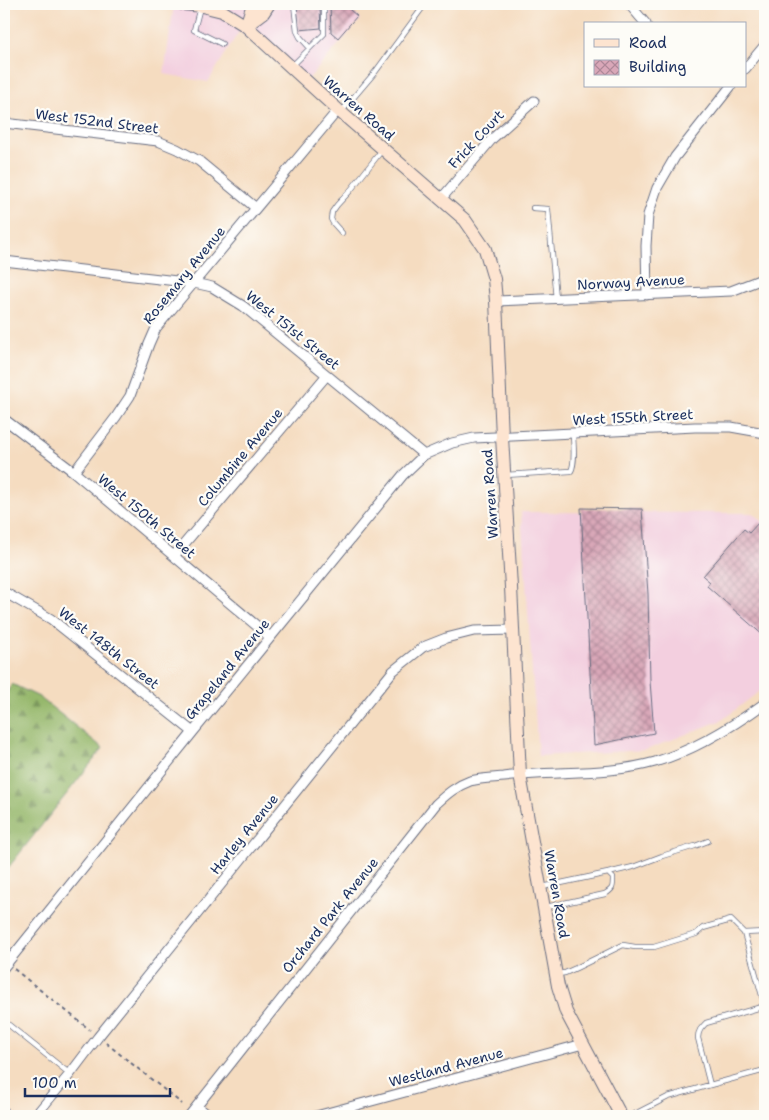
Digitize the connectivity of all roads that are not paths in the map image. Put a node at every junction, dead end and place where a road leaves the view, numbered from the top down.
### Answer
1 (184, 4) edge
2 (255, 4) edge
3 (269, 4) edge
4 (294, 4) edge
5 (323, 4) edge
6 (629, 4) edge
7 (200, 6) junction
8 (423, 7) dead end
9 (644, 22) edge
10 (246, 26) junction
11 (222, 44) dead end
12 (765, 45) edge
13 (310, 48) junction
14 (291, 67) junction
15 (746, 68) edge
16 (727, 88) edge
17 (534, 101) dead end
18 (340, 111) junction
19 (4, 123) edge
20 (383, 149) junction
21 (442, 199) junction
22 (256, 208) junction
23 (533, 208) dead end
24 (342, 233) dead end
25 (4, 261) edge
26 (765, 277) edge
27 (194, 283) junction
28 (647, 295) junction
29 (556, 299) junction
30 (496, 301) junction
31 (327, 375) junction
32 (4, 419) edge
33 (573, 433) junction
34 (765, 433) edge
35 (502, 437) junction
36 (424, 455) junction
37 (74, 472) junction
38 (504, 475) junction
39 (174, 556) junction
40 (4, 592) edge
41 (513, 630) junction
42 (270, 638) junction
43 (765, 704) edge
44 (193, 732) junction
45 (520, 774) junction
46 (708, 840) dead end
47 (608, 873) junction
48 (541, 888) junction
49 (544, 907) junction
50 (765, 932) edge
51 (744, 933) junction
52 (4, 967) edge
53 (556, 974) junction
54 (765, 1006) edge
55 (4, 1021) edge
56 (583, 1044) junction
57 (765, 1070) edge
58 (70, 1074) junction
59 (710, 1085) junction
60 (197, 1106) junction
61 (336, 1114) edge
62 (35, 1116) edge
63 (189, 1116) edge
64 (209, 1116) edge
65 (316, 1116) edge
66 (621, 1116) edge
67 (631, 1116) edge

1 - 7 main road, Warren Road
2 - 10 main road
3 - 10 main road
4 - 13 lane
5 - 13 lane
6 - 9 street
7 - 10 main road, Warren Road
7 - 11 lane
8 - 18 lane
10 - 14 main road, Warren Road
12 - 15 street
13 - 14 lane
14 - 18 main road, Warren Road
16 - 28 street
17 - 21 street, Frick Court
18 - 20 main road, Warren Road
18 - 22 street, Rosemary Avenue
19 - 22 street, West 152nd Street
20 - 21 main road, Warren Road
20 - 24 lane
21 - 30 main road, Warren Road
22 - 27 street, Rosemary Avenue
23 - 29 lane
25 - 27 street, West 151st Street
26 - 28 street, Norway Avenue
27 - 31 street, West 151st Street
27 - 37 street, Rosemary Avenue
28 - 29 street, Norway Avenue
29 - 30 street, Norway Avenue
30 - 35 main road, Warren Road
31 - 36 street, West 151st Street
31 - 39 street, Columbine Avenue
32 - 37 street, West 150th Street
33 - 34 street, West 155th Street
33 - 35 street, West 155th Street
33 - 38 lane
35 - 36 street, Grapeland Avenue
35 - 38 main road, Warren Road
36 - 42 street, Grapeland Avenue
37 - 39 street, West 150th Street
38 - 41 main road, Warren Road
39 - 42 street, West 150th Street
40 - 44 street, West 148th Street
41 - 45 main road, Warren Road
41 - 58 street, Harley Avenue
42 - 44 street, Grapeland Avenue
43 - 45 street, Orchard Park Avenue
44 - 52 street, Grapeland Avenue
45 - 48 main road, Warren Road
45 - 60 street, Orchard Park Avenue
46 - 47 lane
47 - 48 lane
47 - 49 lane
48 - 49 main road, Warren Road
49 - 53 main road, Warren Road
50 - 51 lane
51 - 53 lane
51 - 54 lane
53 - 56 main road, Warren Road
54 - 59 lane
55 - 58 lane
56 - 61 street, Westland Avenue
56 - 66 main road, Warren Road
57 - 59 lane
58 - 62 street, Harley Avenue
59 - 67 lane
60 - 63 street, Orchard Park Avenue
60 - 64 street
61 - 65 street, Westland Avenue

